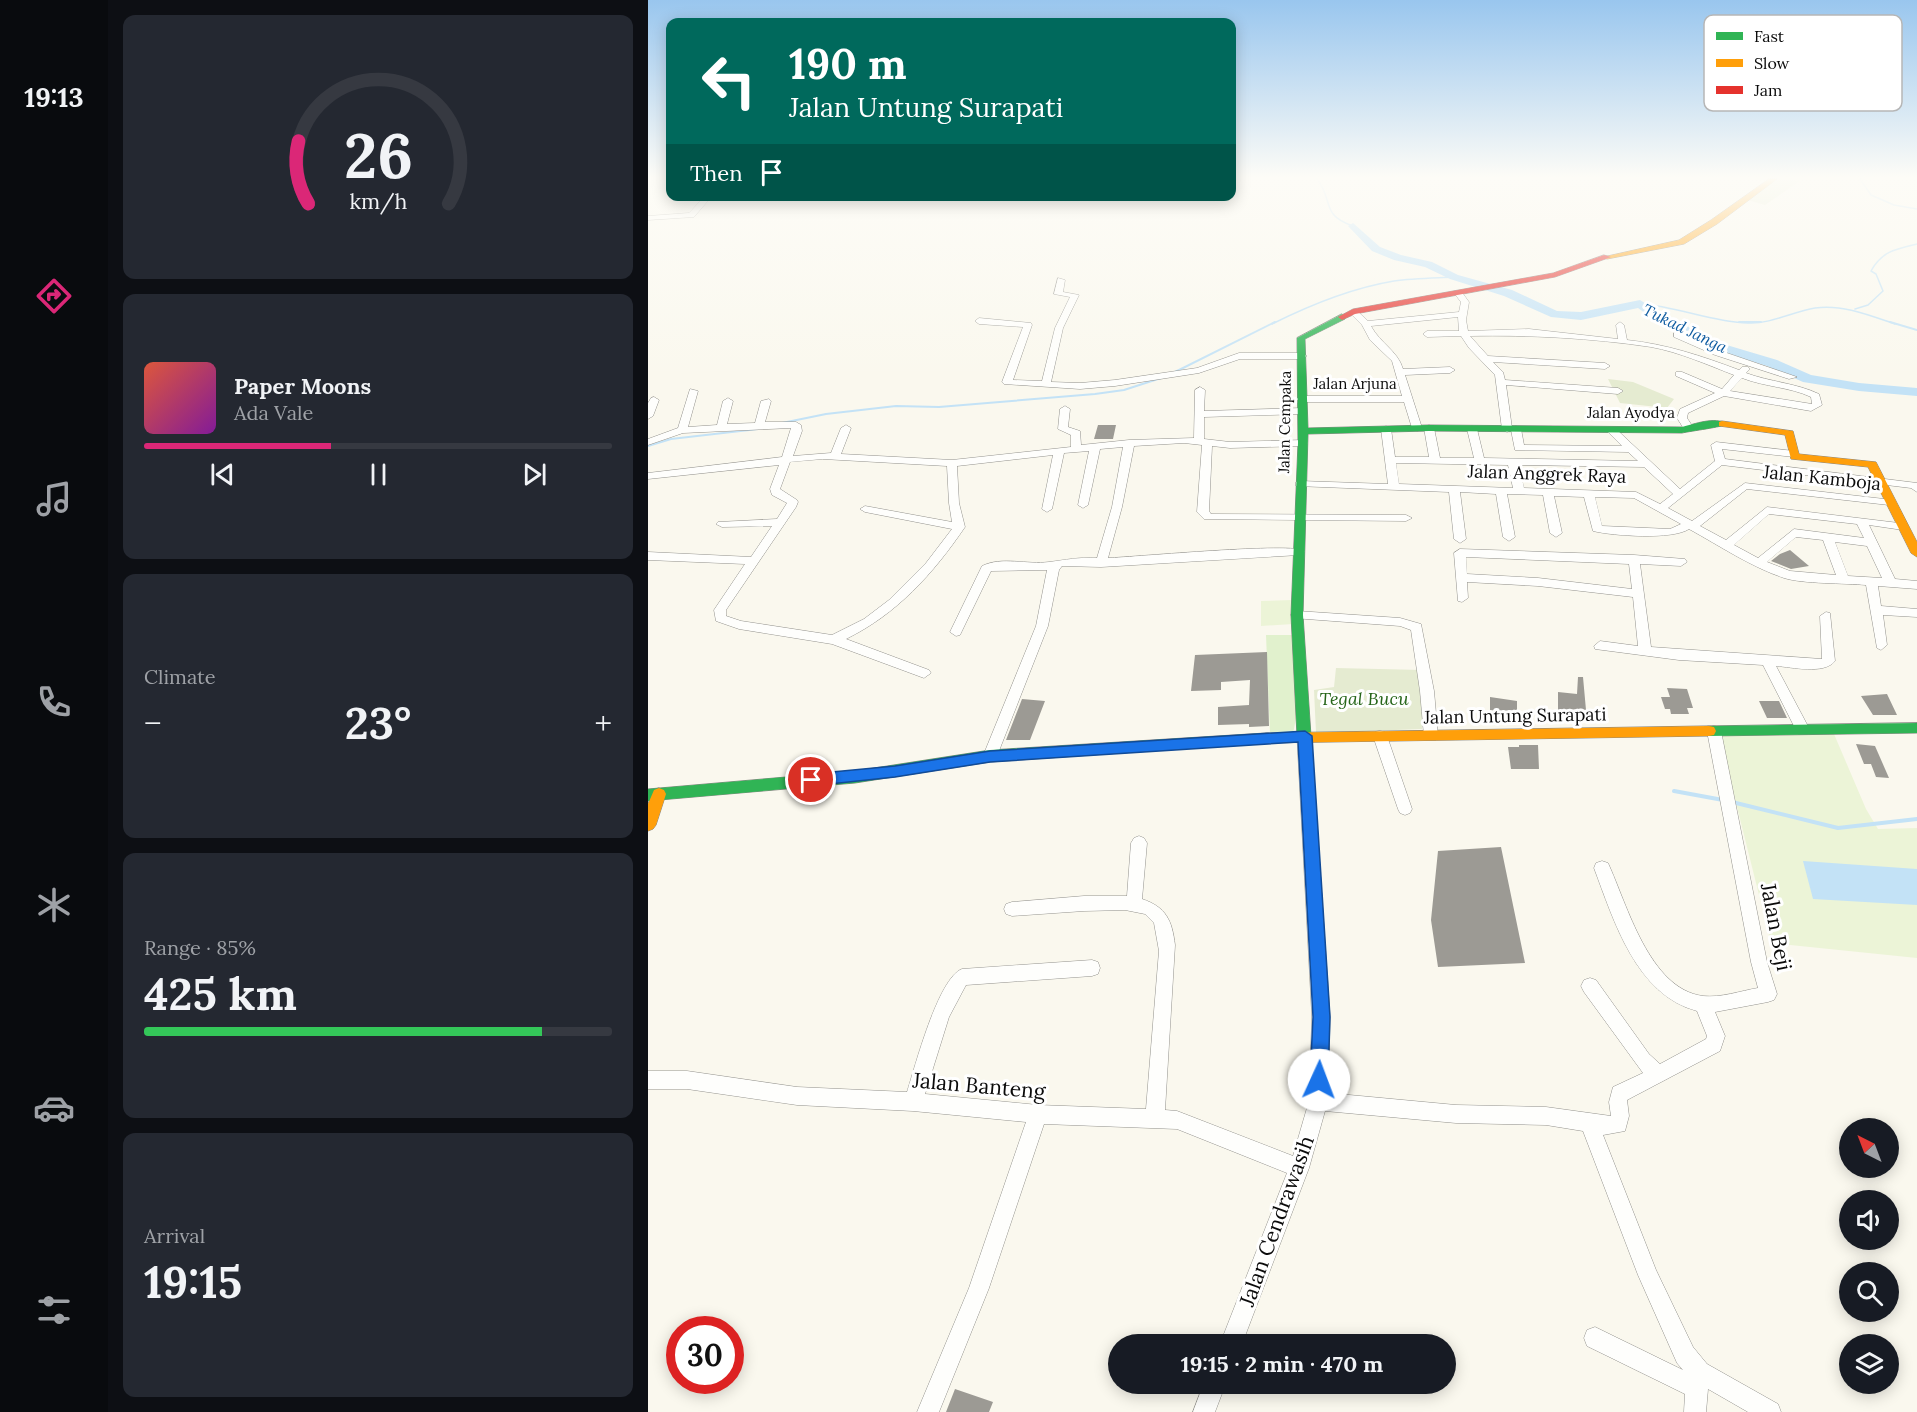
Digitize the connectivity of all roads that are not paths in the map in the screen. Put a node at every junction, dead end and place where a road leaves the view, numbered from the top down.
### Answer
1 (1666, 245) edge
2 (1061, 280) dead end
3 (1463, 292) junction
4 (1353, 312) junction
5 (1463, 314) junction
6 (979, 321) dead end
7 (1366, 324) junction
8 (1620, 325) dead end
9 (1464, 333) junction
10 (1427, 334) dead end
11 (1677, 335) dead end
12 (1623, 342) junction
13 (1302, 356) junction
14 (1485, 359) junction
15 (1750, 363) junction
16 (1605, 366) dead end
17 (1450, 370) dead end
18 (1401, 372) junction
19 (1679, 374) dead end
20 (1740, 374) junction
21 (1792, 377) dead end
22 (1501, 382) junction
23 (1046, 384) junction
24 (1200, 390) dead end
25 (693, 391) dead end
26 (1618, 391) dead end
27 (1723, 393) junction
28 (654, 399) dead end
29 (1409, 399) junction
30 (728, 401) dead end
31 (766, 401) dead end
32 (1301, 405) junction
33 (1065, 409) dead end
34 (1200, 414) junction
35 (648, 416) edge
36 (759, 427) junction
37 (1688, 427) junction
38 (846, 428) dead end
39 (1423, 428) junction
40 (722, 429) junction
41 (1386, 429) junction
42 (1472, 429) junction
43 (1511, 429) junction
44 (682, 430) junction
45 (1611, 430) junction
46 (1302, 437) junction
47 (648, 442) edge
48 (1203, 442) junction
49 (1129, 443) junction
50 (1095, 447) junction
51 (1076, 449) junction
52 (1631, 449) junction
53 (1059, 451) junction
54 (1794, 454) junction
55 (835, 457) junction
56 (784, 460) junction
57 (1392, 460) junction
58 (1435, 461) junction
59 (1480, 462) junction
60 (1720, 462) junction
61 (952, 463) junction
62 (1513, 463) junction
63 (1647, 464) junction
64 (648, 476) edge
65 (1878, 481) junction
66 (1300, 484) junction
67 (1394, 487) junction
68 (1454, 489) junction
69 (1917, 489) edge
70 (1501, 491) junction
71 (1519, 492) junction
72 (1548, 492) junction
73 (1589, 493) junction
74 (1680, 495) junction
75 (1889, 502) junction
76 (1083, 505) dead end
77 (1662, 508) junction
78 (865, 509) dead end
79 (1047, 510) dead end
80 (1299, 517) junction
81 (1406, 518) dead end
82 (1862, 521) junction
83 (782, 522) junction
84 (722, 524) dead end
85 (1691, 525) junction
86 (1903, 526) junction
87 (959, 527) junction
88 (1556, 533) dead end
89 (1509, 537) dead end
90 (1827, 537) junction
91 (1460, 539) dead end
92 (1871, 543) junction
93 (1727, 545) junction
94 (1299, 551) junction
95 (1917, 553) edge
96 (648, 556) edge
97 (1634, 560) junction
98 (755, 561) junction
99 (1681, 562) dead end
100 (1101, 563) junction
101 (1759, 563) junction
102 (1054, 566) junction
103 (1462, 578) junction
104 (1844, 581) junction
105 (1872, 583) junction
106 (1891, 584) junction
107 (1917, 585) edge
108 (1638, 594) junction
109 (1462, 598) dead end
110 (1875, 610) junction
111 (1917, 613) edge
112 (1297, 615) junction
113 (1826, 616) dead end
114 (956, 632) dead end
115 (834, 640) junction
116 (1881, 645) dead end
117 (1600, 646) dead end
118 (1645, 651) junction
119 (1766, 659) junction
120 (924, 673) dead end
121 (1917, 728) edge
122 (1803, 730) junction
123 (1714, 731) junction
124 (1431, 735) junction
125 (1305, 736) junction
126 (1380, 736) junction
127 (990, 756) junction
128 (653, 795) edge
129 (1404, 809) dead end
130 (648, 825) edge
131 (1139, 843) dead end
132 (1602, 868) dead end
133 (1134, 904) junction
134 (1012, 909) dead end
135 (1092, 968) dead end
136 (1590, 986) dead end
137 (1703, 1004) junction
138 (1658, 1075) junction
139 (648, 1080) edge
140 (1318, 1101) junction
141 (913, 1102) junction
142 (1038, 1114) junction
143 (1155, 1119) junction
144 (1589, 1123) junction
145 (1299, 1168) junction
146 (1235, 1334) edge
147 (1596, 1338) dead end
148 (1697, 1380) junction
149 (1211, 1394) edge
150 (928, 1412) edge
151 (1204, 1412) edge
152 (1695, 1412) edge
153 (1770, 1412) edge

1 - 3 main road, Jalan Cempaka
2 - 23 street
3 - 4 main road, Jalan Cempaka
3 - 5 street
4 - 7 street, Jalan Arjuna
4 - 13 main road, Jalan Cempaka
5 - 7 street
5 - 9 street
6 - 23 street
7 - 18 street, Jalan Arjuna
8 - 12 street
9 - 10 street
9 - 12 street
9 - 14 street
11 - 15 street
12 - 20 street
13 - 23 street
13 - 32 main road, Jalan Cempaka
14 - 16 street
14 - 22 street
15 - 20 street
15 - 21 street
17 - 18 street
18 - 29 street, Jalan Arjuna
19 - 27 street
20 - 27 street
20 - 27 street
22 - 26 street
22 - 43 street
24 - 34 street
25 - 44 street
27 - 37 street
28 - 35 street
29 - 32 street, Jalan Arjuna
29 - 39 street, Jalan Arjuna
30 - 40 street
31 - 36 street
32 - 34 street, Jalan Arjuna
32 - 46 main road, Jalan Cempaka
33 - 51 street
34 - 48 street
36 - 40 street
36 - 56 street
37 - 45 main road, Jalan Ayodya
37 - 54 main road, Jalan Ayodya
38 - 55 street
39 - 41 main road, Jalan Ayodya
39 - 42 main road, Jalan Ayodya
39 - 58 street, Jalan Arjuna
40 - 44 street
41 - 46 main road, Jalan Ayodya
41 - 57 street
42 - 43 main road, Jalan Ayodya
42 - 59 street
43 - 45 main road, Jalan Ayodya
43 - 52 street
44 - 47 street
45 - 52 street
46 - 48 street
46 - 66 main road, Jalan Cempaka
48 - 49 street
48 - 80 street
49 - 50 street
49 - 100 street
50 - 51 street
50 - 76 street
51 - 53 street
52 - 63 street
53 - 61 street
53 - 79 street
54 - 60 street
54 - 65 main road
55 - 56 street
55 - 61 street
56 - 64 street
56 - 83 street
57 - 58 street
57 - 67 street
58 - 59 street
59 - 62 street
60 - 65 street
60 - 74 street
61 - 87 street
62 - 63 street
62 - 71 street
63 - 74 street
65 - 69 street
65 - 75 main road
66 - 67 street, Jalan Anggrek Raya
66 - 80 main road, Jalan Cempaka
67 - 68 street, Jalan Anggrek Raya
68 - 70 street, Jalan Anggrek Raya
68 - 91 street
70 - 71 street, Jalan Anggrek Raya
70 - 89 street
71 - 72 street, Jalan Anggrek Raya
72 - 73 street, Jalan Anggrek Raya
72 - 88 street
73 - 77 street, Jalan Anggrek Raya
73 - 85 street
74 - 77 street
75 - 85 street, Jalan Kamboja
75 - 86 main road
77 - 85 street, Jalan Anggrek Raya
78 - 87 street
80 - 81 street
80 - 94 main road, Jalan Cempaka
82 - 86 street
82 - 92 street
82 - 93 street
83 - 84 street
83 - 98 street
85 - 93 street, Jalan Anggrek Raya
86 - 95 main road
87 - 115 street
90 - 92 street
90 - 101 street
90 - 104 street
92 - 106 street
93 - 101 street, Jalan Anggrek Raya
94 - 100 street
94 - 112 main road, Jalan Cempaka
96 - 98 street
97 - 99 street
97 - 103 street
97 - 108 street
98 - 115 street
100 - 102 street
101 - 104 street, Jalan Anggrek Raya
102 - 114 street
102 - 127 street
103 - 108 street
103 - 109 street
104 - 105 street, Jalan Anggrek Raya
105 - 106 street, Jalan Anggrek Raya
105 - 110 street
106 - 107 street, Jalan Anggrek Raya
108 - 118 street
110 - 111 street
110 - 116 street
112 - 124 street
112 - 125 main road, Jalan Cempaka
113 - 119 street
115 - 120 street
117 - 118 street
118 - 119 street
119 - 122 street
121 - 122 main road, Jalan Untung Surapati
122 - 123 main road, Jalan Untung Surapati
123 - 124 main road, Jalan Untung Surapati
123 - 137 street, Jalan Beji
124 - 126 main road, Jalan Untung Surapati
125 - 126 main road, Jalan Untung Surapati
125 - 127 main road, Jalan Untung Surapati
125 - 140 street, Jalan Cendrawasih
126 - 129 street
127 - 128 main road, Jalan Untung Surapati
128 - 130 main road
131 - 133 street
132 - 137 street
133 - 134 street
133 - 143 street
135 - 141 street
136 - 138 street
137 - 138 street
138 - 144 street
139 - 141 street, Jalan Banteng
140 - 144 street
140 - 145 street, Jalan Cendrawasih
141 - 142 street, Jalan Banteng
142 - 143 street, Jalan Banteng
142 - 150 street
143 - 145 street, Jalan Banteng
144 - 148 street
145 - 146 street, Jalan Cendrawasih
147 - 148 street
148 - 152 street
148 - 153 street
149 - 151 street

